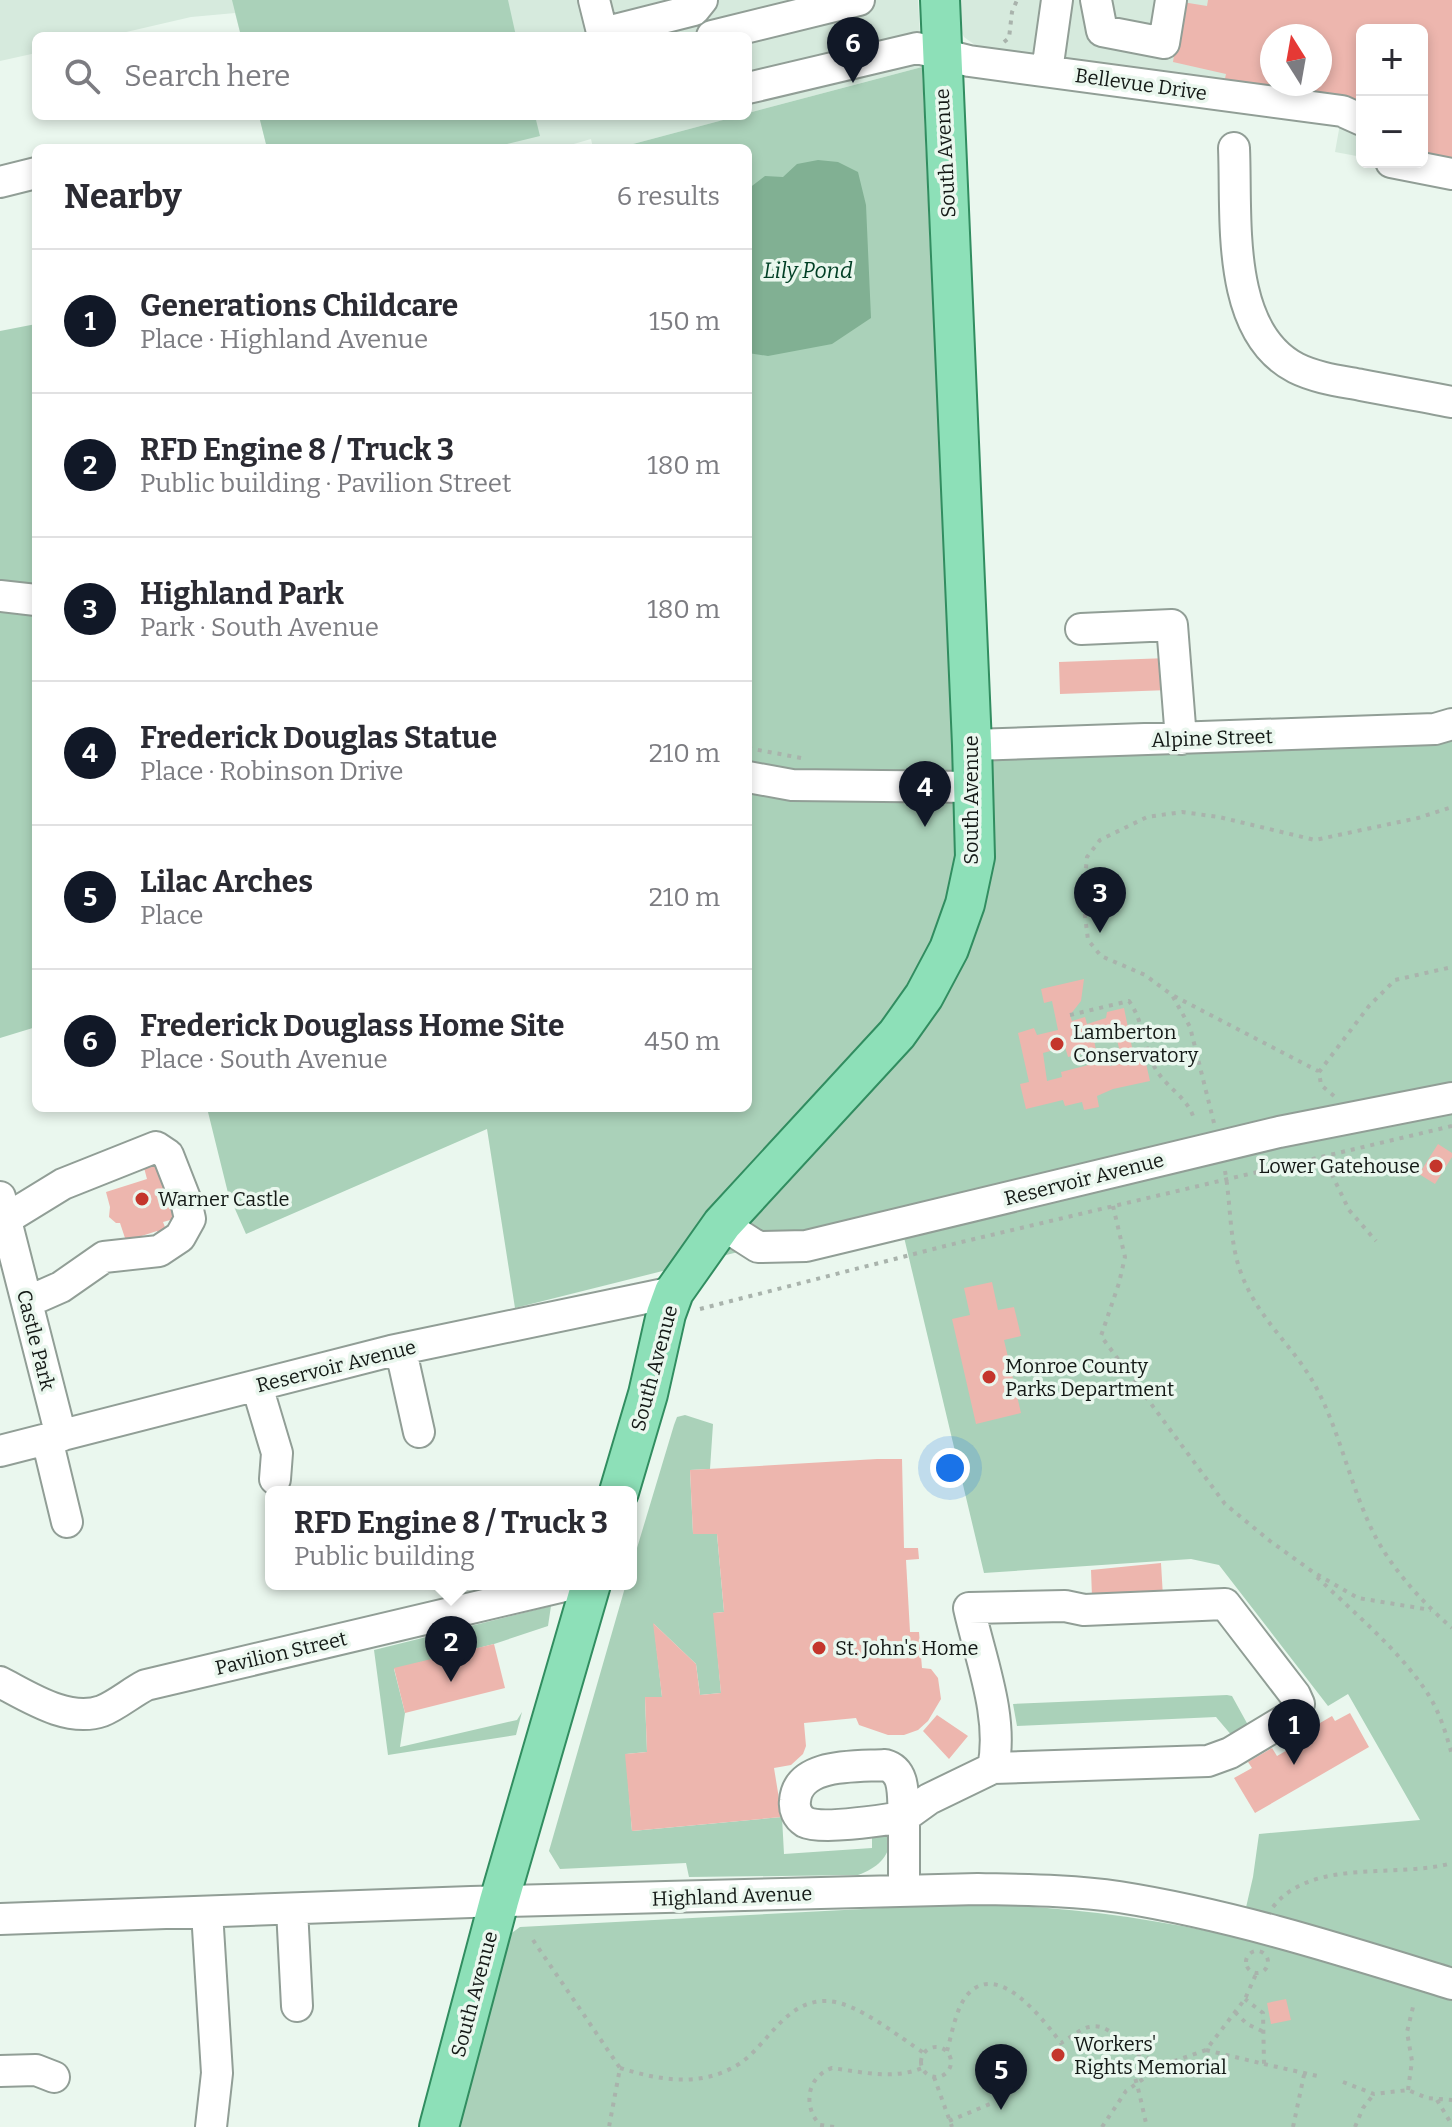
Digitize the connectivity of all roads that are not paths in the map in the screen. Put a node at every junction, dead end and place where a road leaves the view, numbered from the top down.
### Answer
1 (594, 0) edge
2 (702, 0) edge
3 (859, 0) edge
4 (940, 0) edge
5 (1057, 0) edge
6 (1096, 0) edge
7 (1171, 0) edge
8 (602, 32) edge
9 (614, 32) edge
10 (728, 32) edge
11 (941, 54) junction
12 (1047, 71) junction
13 (752, 87) edge
14 (1352, 115) edge
15 (1234, 148) dead end
16 (1422, 168) edge
17 (32, 174) edge
18 (1452, 174) edge
19 (0, 182) edge
20 (1452, 402) edge
21 (0, 596) edge
22 (32, 600) edge
23 (1081, 629) dead end
24 (1452, 724) edge
25 (1181, 739) junction
26 (972, 745) junction
27 (752, 778) edge
28 (973, 787) junction
29 (1452, 1098) edge
30 (3, 1208) edge
31 (722, 1224) junction
32 (687, 1301) junction
33 (27, 1302) junction
34 (391, 1351) junction
35 (257, 1386) junction
36 (419, 1432) dead end
37 (54, 1438) junction
38 (0, 1451) edge
39 (275, 1479) dead end
40 (621, 1486) edge
41 (67, 1522) dead end
42 (548, 1590) edge
43 (589, 1590) edge
44 (0, 1682) edge
45 (993, 1768) junction
46 (904, 1891) junction
47 (499, 1901) junction
48 (292, 1909) junction
49 (207, 1912) junction
50 (0, 1919) edge
51 (1452, 1984) edge
52 (297, 2006) dead end
53 (0, 2071) edge
54 (54, 2077) dead end
55 (211, 2127) edge
56 (439, 2127) edge

1 - 8 street
2 - 9 street
3 - 10 street
4 - 11 main road, South Avenue
5 - 12 street
6 - 7 street
11 - 12 street, Bellevue Drive
11 - 13 street, Bellevue Drive
11 - 26 main road, South Avenue
12 - 14 street, Bellevue Drive
15 - 20 street
16 - 18 street
17 - 19 street
21 - 22 street
23 - 25 street
24 - 25 street, Alpine Street
25 - 26 street, Alpine Street
26 - 28 main road, South Avenue
27 - 28 street
28 - 31 main road, South Avenue
29 - 31 street, Reservoir Avenue
30 - 33 street, Castle Park
30 - 33 street
31 - 32 main road, South Avenue
32 - 34 street, Reservoir Avenue
32 - 40 main road, South Avenue
33 - 37 street, Castle Park
34 - 35 street, Reservoir Avenue
34 - 36 street
35 - 37 street, Reservoir Avenue
35 - 39 street
37 - 38 street, Reservoir Avenue
37 - 41 street, Castle Park
42 - 44 street, Pavilion Street
43 - 47 main road, South Avenue
45 - 45 street
45 - 46 street
46 - 47 street, Highland Avenue
46 - 51 street, Highland Avenue
47 - 48 street, Highland Avenue
47 - 56 main road, South Avenue
48 - 49 street, Highland Avenue
48 - 52 street
49 - 50 street, Highland Avenue
49 - 55 street
53 - 54 street

